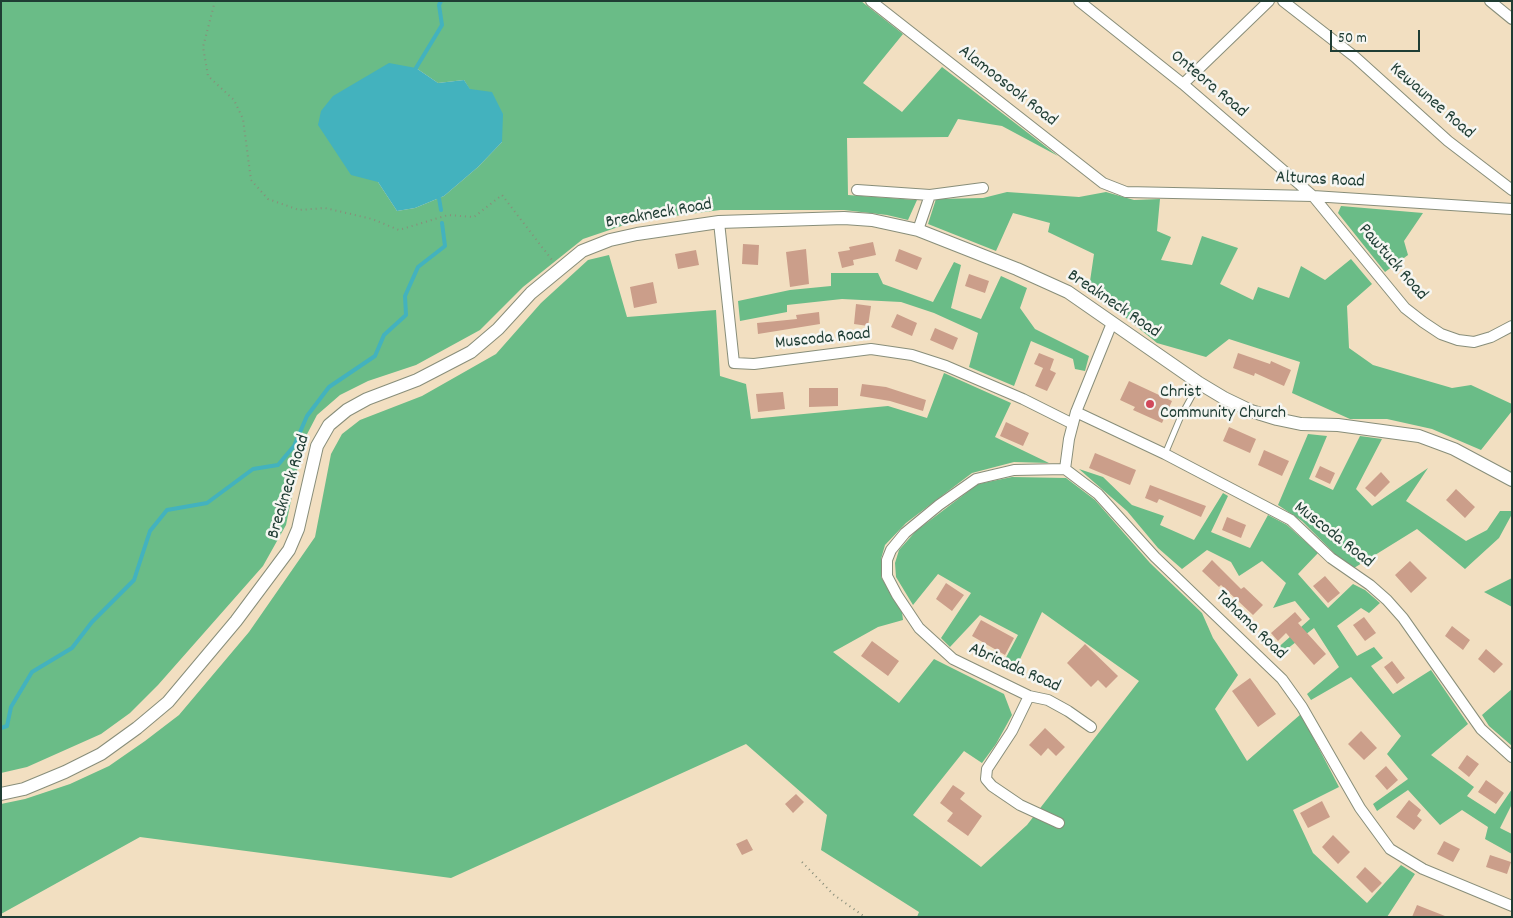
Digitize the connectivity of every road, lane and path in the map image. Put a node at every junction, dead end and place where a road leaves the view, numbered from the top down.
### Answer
1 (214, 1) edge
2 (872, 1) edge
3 (1079, 1) edge
4 (1269, 1) edge
5 (1283, 1) edge
6 (1490, 1) edge
7 (1512, 19) edge
8 (1183, 84) junction
9 (983, 188) dead end
10 (857, 190) dead end
11 (1512, 190) edge
12 (1126, 192) joint
13 (930, 195) junction
14 (1313, 196) junction
15 (1512, 208) edge
16 (719, 222) junction
17 (918, 230) junction
18 (560, 270) junction
19 (1112, 324) junction
20 (1512, 326) edge
21 (1199, 383) junction
22 (1076, 412) junction
23 (1073, 424) junction
24 (1164, 454) junction
25 (1065, 469) junction
26 (1512, 480) edge
27 (1029, 696) junction
28 (1091, 727) dead end
29 (1512, 757) edge
30 (1, 794) edge
31 (1059, 822) dead end
32 (802, 862) dead end
33 (1512, 906) edge
34 (865, 917) edge

1 - 18 path
2 - 12 street, Alamoosook Road
3 - 8 street, Onteora Road
4 - 8 street
5 - 11 street, Kewaunee Road
6 - 7 street
8 - 14 street, Onteora Road
9 - 13 street
10 - 13 street
12 - 14 street, Alturas Road
13 - 17 street
14 - 15 street, Alturas Road
14 - 20 street, Pawtuck Road
16 - 17 street, Breakneck Road
16 - 18 street, Breakneck Road
16 - 23 street, Muscoda Road
17 - 19 street, Breakneck Road
18 - 30 street, Breakneck Road
19 - 21 street, Breakneck Road
19 - 22 street
21 - 24 lane
21 - 26 street, Breakneck Road
22 - 23 street
22 - 24 street, Muscoda Road
23 - 25 street
24 - 29 street, Muscoda Road
25 - 27 street, Abricada Road
25 - 33 street, Tahama Road
27 - 28 street, Abricada Road
27 - 31 street
32 - 34 path

